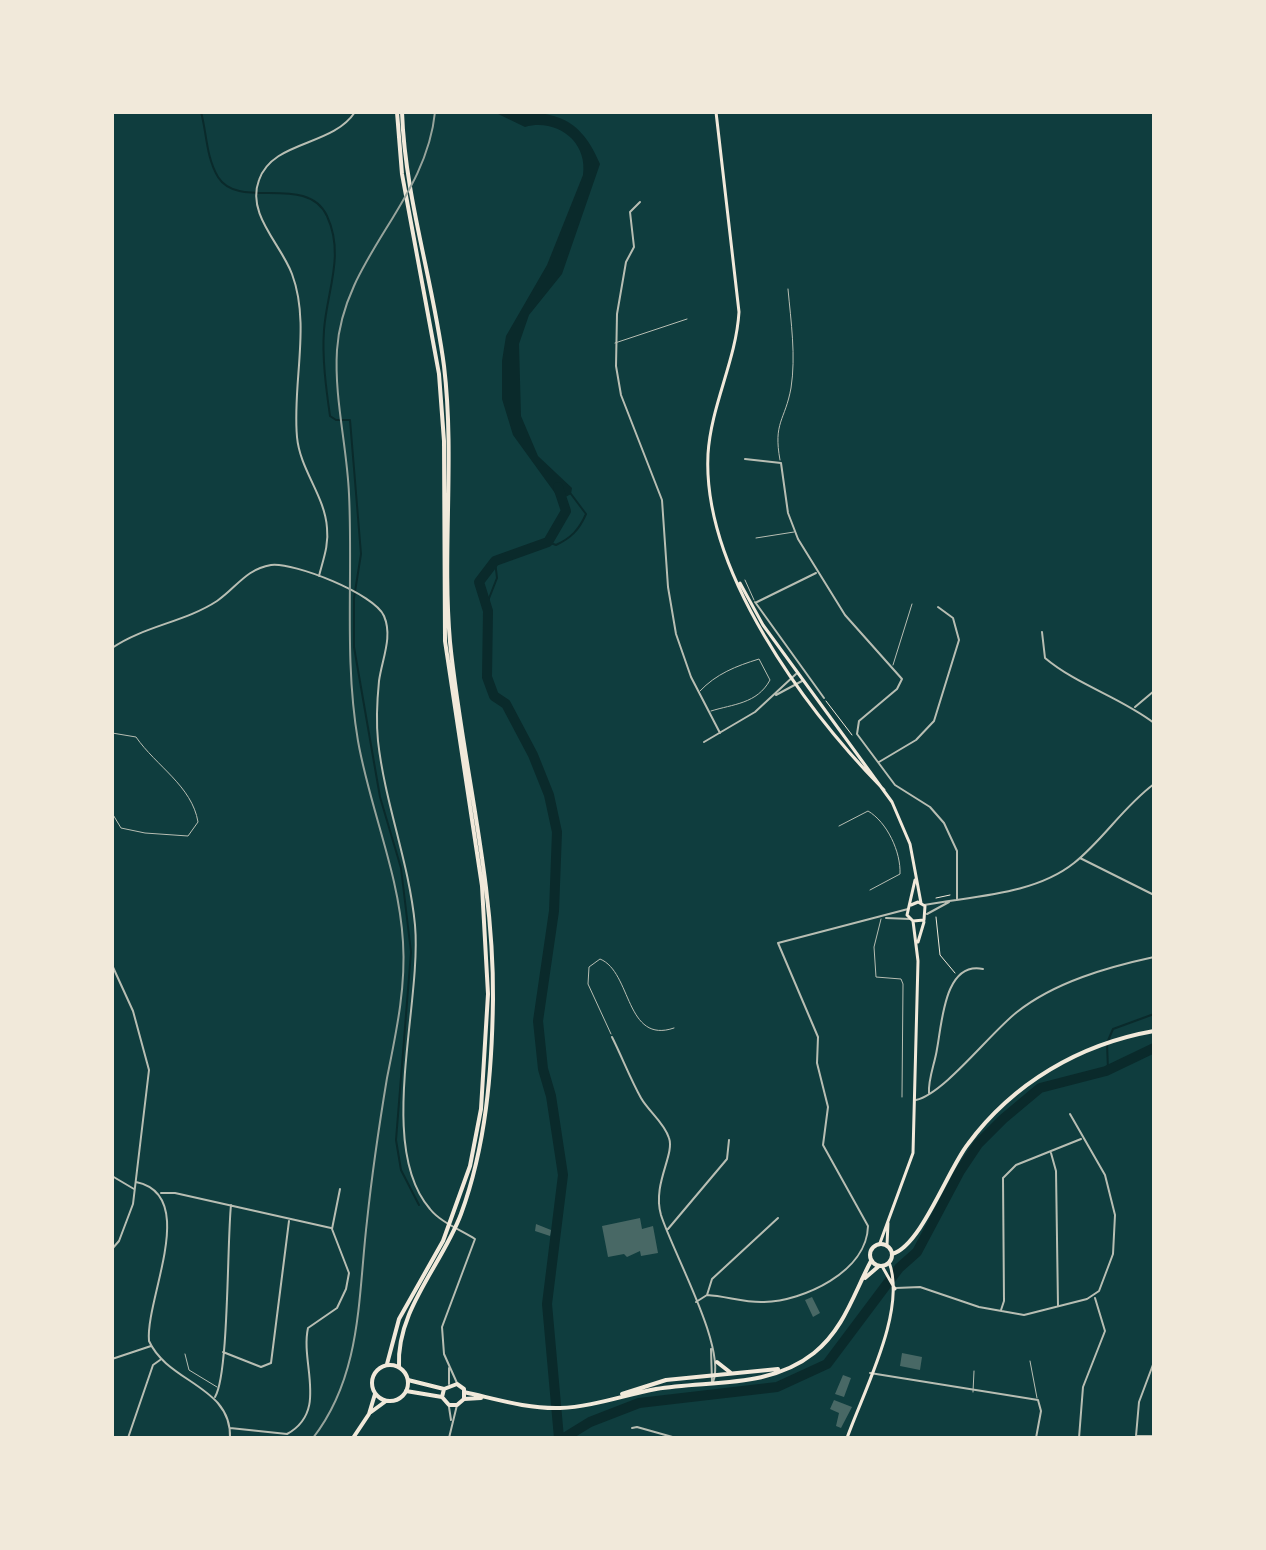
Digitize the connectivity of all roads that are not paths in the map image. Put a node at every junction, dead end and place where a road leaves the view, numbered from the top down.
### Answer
1 (355, 112) edge
2 (400, 112) edge
3 (716, 112) edge
4 (640, 202) dead end
5 (788, 289) dead end
6 (687, 319) dead end
7 (615, 343) junction
8 (745, 459) dead end
9 (781, 463) junction
10 (794, 532) junction
11 (756, 538) dead end
12 (817, 572) junction
13 (319, 577) junction
14 (745, 580) dead end
15 (752, 604) junction
16 (912, 604) dead end
17 (938, 607) dead end
18 (1042, 632) dead end
19 (112, 648) edge
20 (892, 668) junction
21 (797, 673) junction
22 (791, 678) junction
23 (803, 680) junction
24 (797, 685) junction
25 (1154, 691) edge
26 (698, 693) junction
27 (775, 696) junction
28 (824, 698) road end
29 (1134, 708) junction
30 (709, 712) junction
31 (1154, 723) edge
32 (112, 733) edge
33 (720, 733) junction
34 (704, 742) dead end
35 (878, 762) junction
36 (1154, 784) edge
37 (884, 790) junction
38 (112, 813) edge
39 (839, 826) dead end
40 (1079, 858) junction
41 (915, 879) junction
42 (870, 890) dead end
43 (1154, 895) edge
44 (957, 900) junction
45 (950, 902) junction
46 (922, 904) junction
47 (909, 907) junction
48 (927, 914) junction
49 (883, 918) junction
50 (911, 920) junction
51 (924, 920) junction
52 (917, 945) junction
53 (1154, 957) edge
54 (112, 965) edge
55 (983, 969) dead end
56 (674, 1028) dead end
57 (1154, 1031) edge
58 (612, 1037) joint
59 (930, 1094) junction
60 (902, 1097) dead end
61 (916, 1100) junction
62 (1070, 1114) dead end
63 (1082, 1139) junction
64 (729, 1140) dead end
65 (1051, 1152) junction
66 (112, 1176) edge
67 (136, 1182) junction
68 (340, 1189) dead end
69 (135, 1190) junction
70 (160, 1193) junction
71 (231, 1205) junction
72 (458, 1212) junction
73 (778, 1218) dead end
74 (289, 1221) junction
75 (888, 1223) junction
76 (332, 1229) junction
77 (667, 1230) junction
78 (448, 1237) junction
79 (880, 1243) junction
80 (908, 1244) junction
81 (888, 1246) junction
82 (112, 1249) edge
83 (892, 1254) junction
84 (871, 1261) junction
85 (889, 1262) junction
86 (880, 1266) junction
87 (863, 1279) junction
88 (895, 1289) junction
89 (707, 1295) junction
90 (1093, 1296) junction
91 (696, 1302) junction
92 (1059, 1307) junction
93 (1000, 1311) junction
94 (151, 1346) junction
95 (712, 1347) junction
96 (223, 1352) junction
97 (185, 1354) dead end
98 (112, 1359) edge
99 (160, 1360) junction
100 (1030, 1361) dead end
101 (717, 1362) junction
102 (1154, 1362) edge
103 (387, 1364) junction
104 (399, 1367) junction
105 (449, 1367) junction
106 (789, 1368) junction
107 (974, 1371) dead end
108 (870, 1373) junction
109 (733, 1375) junction
110 (713, 1376) junction
111 (408, 1380) junction
112 (713, 1383) junction
113 (449, 1384) junction
114 (457, 1384) junction
115 (219, 1388) junction
116 (444, 1389) junction
117 (406, 1391) junction
118 (464, 1392) junction
119 (973, 1392) junction
120 (375, 1394) junction
121 (618, 1396) junction
122 (215, 1397) junction
123 (442, 1397) junction
124 (484, 1397) junction
125 (464, 1399) junction
126 (1038, 1400) junction
127 (386, 1401) junction
128 (449, 1405) junction
129 (457, 1405) junction
130 (369, 1414) junction
131 (451, 1421) junction
132 (230, 1428) junction
133 (632, 1428) dead end
134 (659, 1433) junction
135 (1154, 1436) edge
136 (1136, 1437) edge
137 (128, 1438) edge
138 (230, 1438) edge
139 (353, 1438) edge
140 (449, 1438) edge
141 (657, 1438) edge
142 (676, 1438) edge
143 (847, 1438) edge
144 (1036, 1438) edge
145 (1079, 1438) edge

1 - 13 street
2 - 72 main road
2 - 72 main road
3 - 15 main road
4 - 7 street
5 - 9 lane
6 - 7 lane
7 - 26 street
8 - 9 street
9 - 10 street
10 - 11 lane
10 - 12 street
12 - 15 street
12 - 20 street
13 - 19 street
13 - 105 street
14 - 15 lane
15 - 21 main road
15 - 22 main road
15 - 28 street
16 - 20 lane
17 - 35 street
18 - 29 street
20 - 35 street
21 - 22 street
21 - 23 main road
22 - 24 main road
22 - 27 street
23 - 24 street
23 - 37 main road
24 - 27 street
24 - 37 main road
25 - 29 street
26 - 30 street
26 - 30 lane
27 - 33 street
29 - 31 street
30 - 33 street
32 - 38 lane
33 - 34 street
35 - 44 street
36 - 40 street
37 - 41 main road
39 - 42 lane
40 - 43 street
40 - 44 street
41 - 46 main road
41 - 47 main road
44 - 45 street
45 - 46 street
45 - 48 street
46 - 47 main road
46 - 48 main road
47 - 49 street
47 - 50 main road
48 - 51 main road
49 - 50 street
49 - 60 lane
49 - 89 street
50 - 51 main road
50 - 52 main road
51 - 52 main road
52 - 61 main road
53 - 59 street
54 - 67 street
55 - 59 street
56 - 58 lane
57 - 80 main road
58 - 77 street
59 - 61 street
61 - 75 main road
62 - 63 street
63 - 65 street
63 - 90 street
64 - 77 street
65 - 92 street
65 - 93 street
66 - 69 street
67 - 69 street
67 - 70 street
68 - 76 street
69 - 82 street
70 - 71 street
70 - 94 street
71 - 74 street
71 - 96 street
72 - 78 main road
73 - 89 street
74 - 76 street
74 - 96 street
75 - 79 main road
75 - 81 main road
76 - 132 street
77 - 91 street
78 - 103 main road
78 - 104 main road
79 - 81 main road
79 - 84 main road
80 - 81 main road
80 - 83 main road
81 - 83 main road
83 - 85 main road
84 - 86 main road
84 - 87 main road
85 - 86 main road
85 - 88 main road
86 - 87 main road
86 - 88 main road
87 - 106 main road
88 - 93 street
88 - 108 main road
89 - 91 street
90 - 92 street
90 - 145 street
91 - 95 street
92 - 93 street
94 - 98 street
94 - 99 street
95 - 101 street
95 - 110 street
96 - 115 street
97 - 115 lane
99 - 122 street
99 - 137 street
100 - 126 lane
101 - 109 main road
101 - 110 street
102 - 136 street
103 - 104 main road
103 - 120 main road
104 - 111 main road
105 - 113 street
105 - 114 street
106 - 109 main road
106 - 112 main road
107 - 119 lane
108 - 119 street
108 - 143 main road
109 - 110 main road
110 - 112 street
110 - 121 main road
111 - 116 main road
111 - 117 main road
112 - 121 main road
113 - 114 main road
113 - 116 main road
114 - 118 main road
115 - 122 street
116 - 123 main road
117 - 123 main road
117 - 127 main road
118 - 124 main road
118 - 125 main road
119 - 126 street
120 - 127 main road
120 - 130 main road
121 - 124 main road
122 - 132 street
123 - 128 main road
124 - 125 main road
125 - 129 main road
126 - 144 street
127 - 130 main road
128 - 129 main road
128 - 131 street
129 - 131 street
130 - 139 main road
131 - 140 street
132 - 138 street
133 - 134 street
134 - 141 street
134 - 142 street
135 - 136 street

